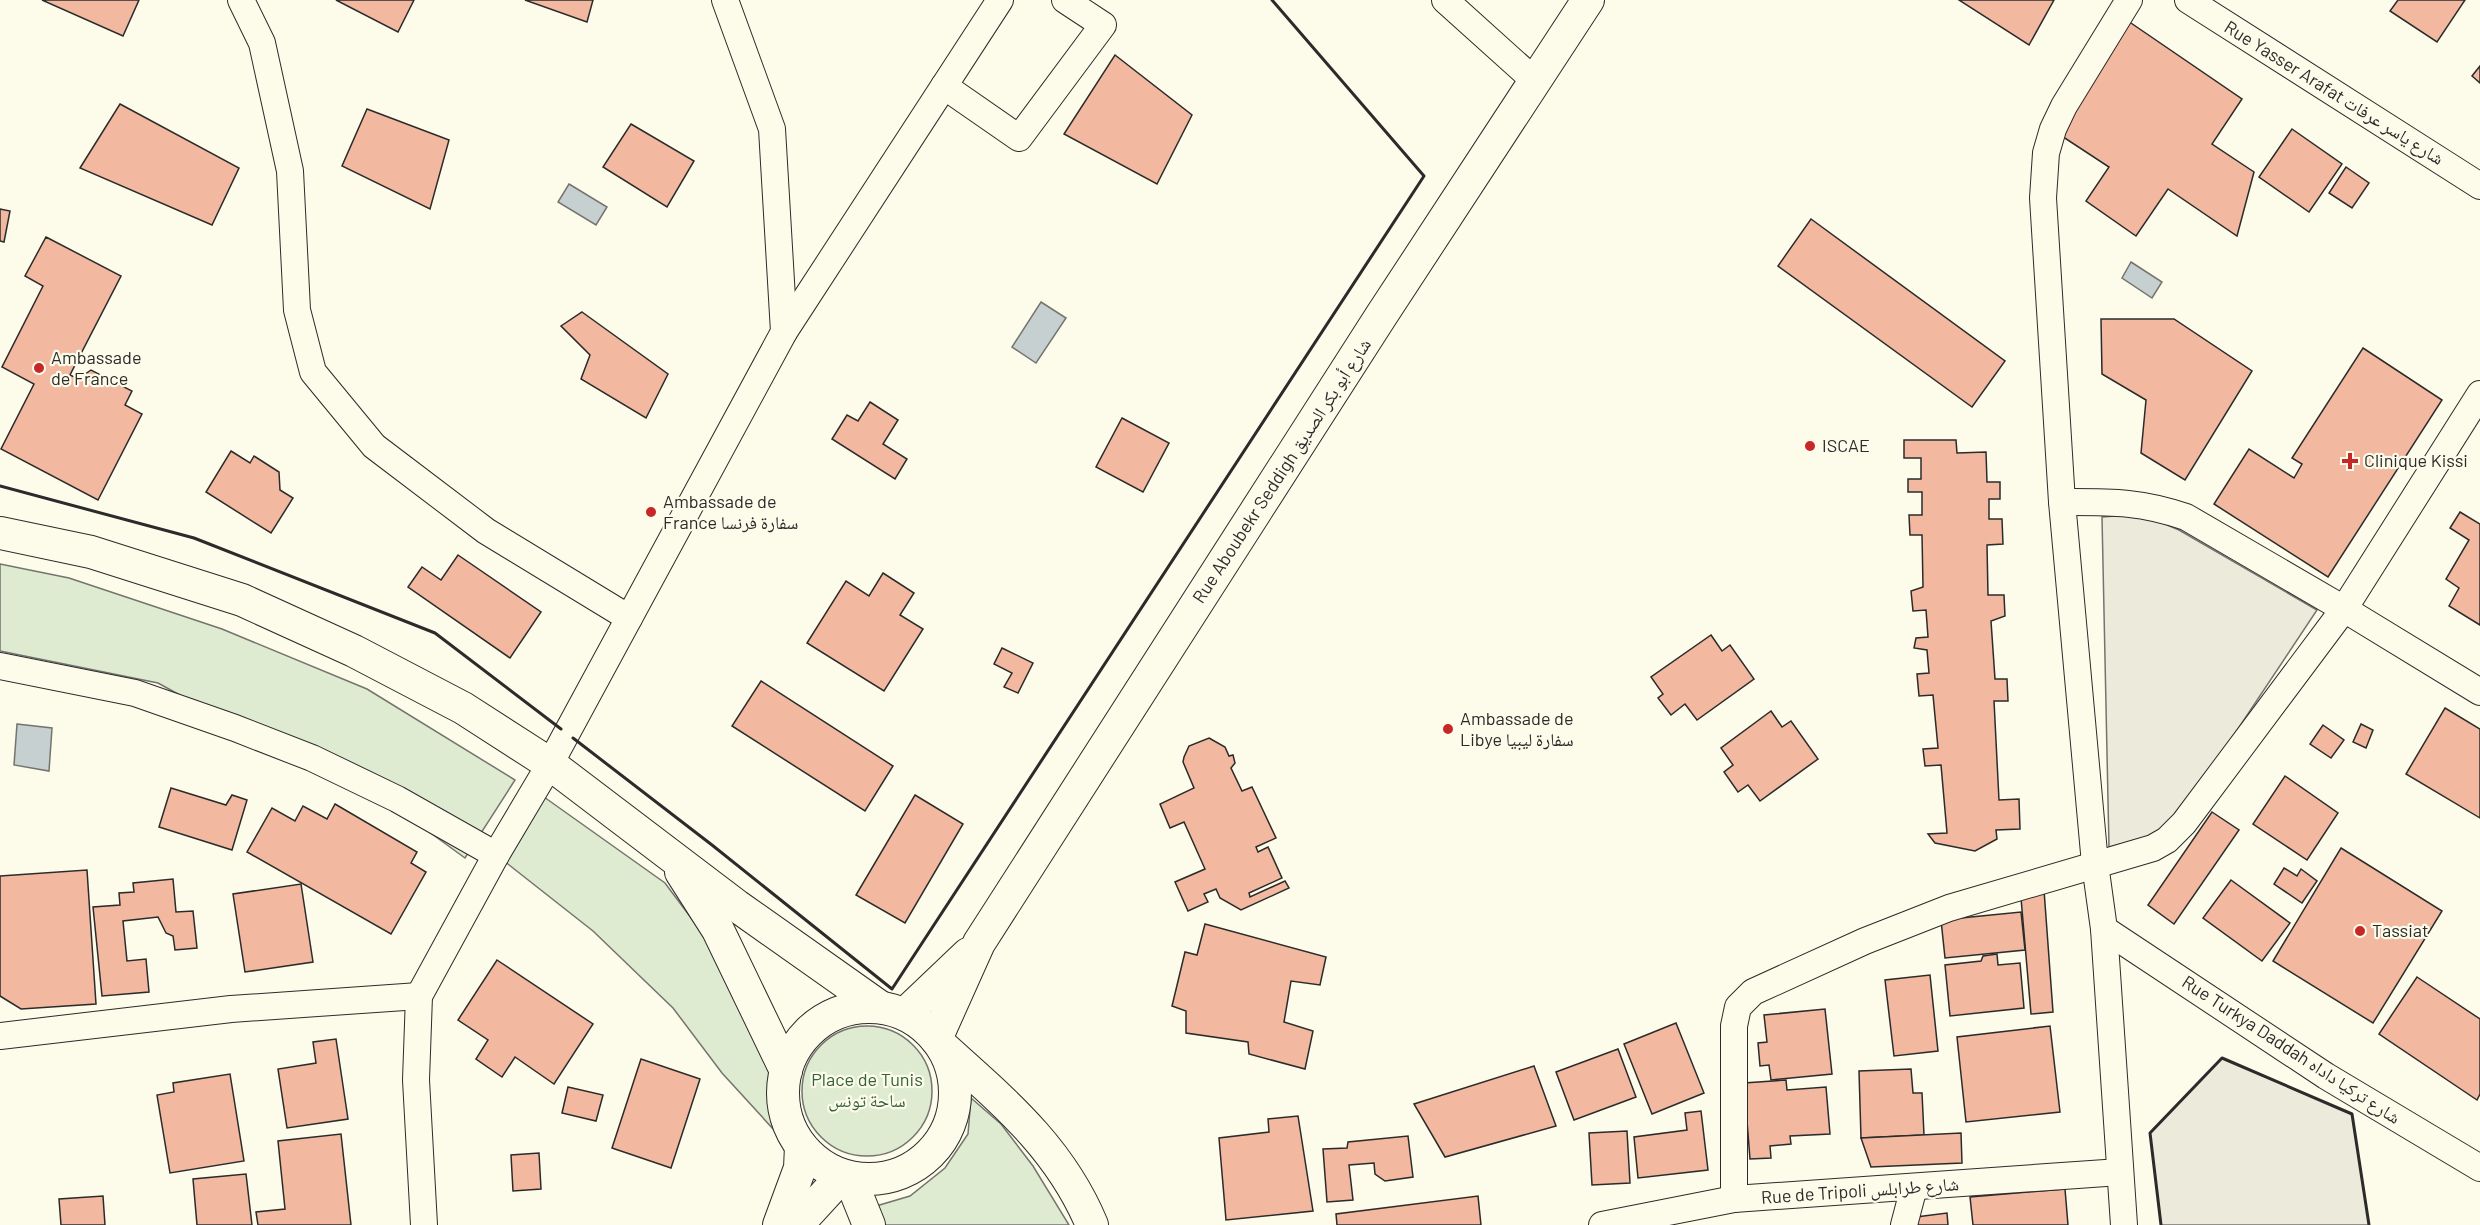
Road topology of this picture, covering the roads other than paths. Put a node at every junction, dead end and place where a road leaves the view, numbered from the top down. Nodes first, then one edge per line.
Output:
1 (241, 0) edge
2 (725, 0) edge
3 (1000, 0) edge
4 (1065, 0) edge
5 (1445, 0) edge
6 (1588, 0) edge
7 (2129, 0) edge
8 (2188, 0) edge
9 (1536, 82) junction
10 (944, 86) junction
11 (2480, 186) edge
12 (784, 332) junction
13 (2480, 394) edge
14 (2062, 502) junction
15 (0, 533) edge
16 (2344, 609) junction
17 (629, 618) junction
18 (0, 666) edge
19 (2480, 692) edge
20 (550, 764) junction
21 (496, 855) junction
22 (671, 856) junction
23 (2094, 864) junction
24 (2104, 929) junction
25 (979, 943) junction
26 (419, 996) junction
27 (892, 1011) junction
28 (0, 1036) edge
29 (939, 1042) junction
30 (786, 1071) junction
31 (801, 1146) junction
32 (2479, 1166) edge
33 (2120, 1172) junction
34 (846, 1177) junction
35 (1914, 1187) junction
36 (1734, 1199) junction
37 (424, 1225) edge
38 (779, 1225) edge
39 (797, 1225) edge
40 (869, 1225) edge
41 (1092, 1225) edge
42 (1602, 1225) edge
43 (1904, 1225) edge
44 (2124, 1225) edge

1 - 17 street
2 - 12 street
3 - 10 street
4 - 10 street
5 - 9 street
6 - 9 street, Rue Aboubekr Seddigh شارع أبو بكر الصديق
7 - 14 street
8 - 11 street, Rue Yasser Arafat شارع ياسر عرفات
9 - 25 street, Rue Aboubekr Seddigh شارع أبو بكر الصديق
10 - 12 street
12 - 17 street
13 - 16 street
14 - 16 street
14 - 23 street
15 - 20 street
16 - 19 street
16 - 23 street
17 - 20 street
18 - 21 street
20 - 21 street
20 - 22 street
21 - 26 street
22 - 27 street
22 - 30 street
23 - 24 street
23 - 36 street
24 - 32 street, Rue Turkya Daddah شارع تركيا داداه
24 - 33 street
25 - 27 street, Rue Aboubekr Seddigh شارع أبو بكر الصديق
25 - 29 street, Rue Aboubekr Seddigh شارع أبو بكر الصديق
26 - 28 street
26 - 37 street
27 - 29 street
27 - 30 street
29 - 34 street
29 - 41 street
30 - 31 street
31 - 34 street
31 - 38 street
33 - 35 street, Rue de Tripoli شارع طرابلس
33 - 44 street
34 - 39 street
34 - 40 street
35 - 36 street, Rue de Tripoli شارع طرابلس
35 - 43 street
36 - 42 street, Rue de Tripoli شارع طرابلس

